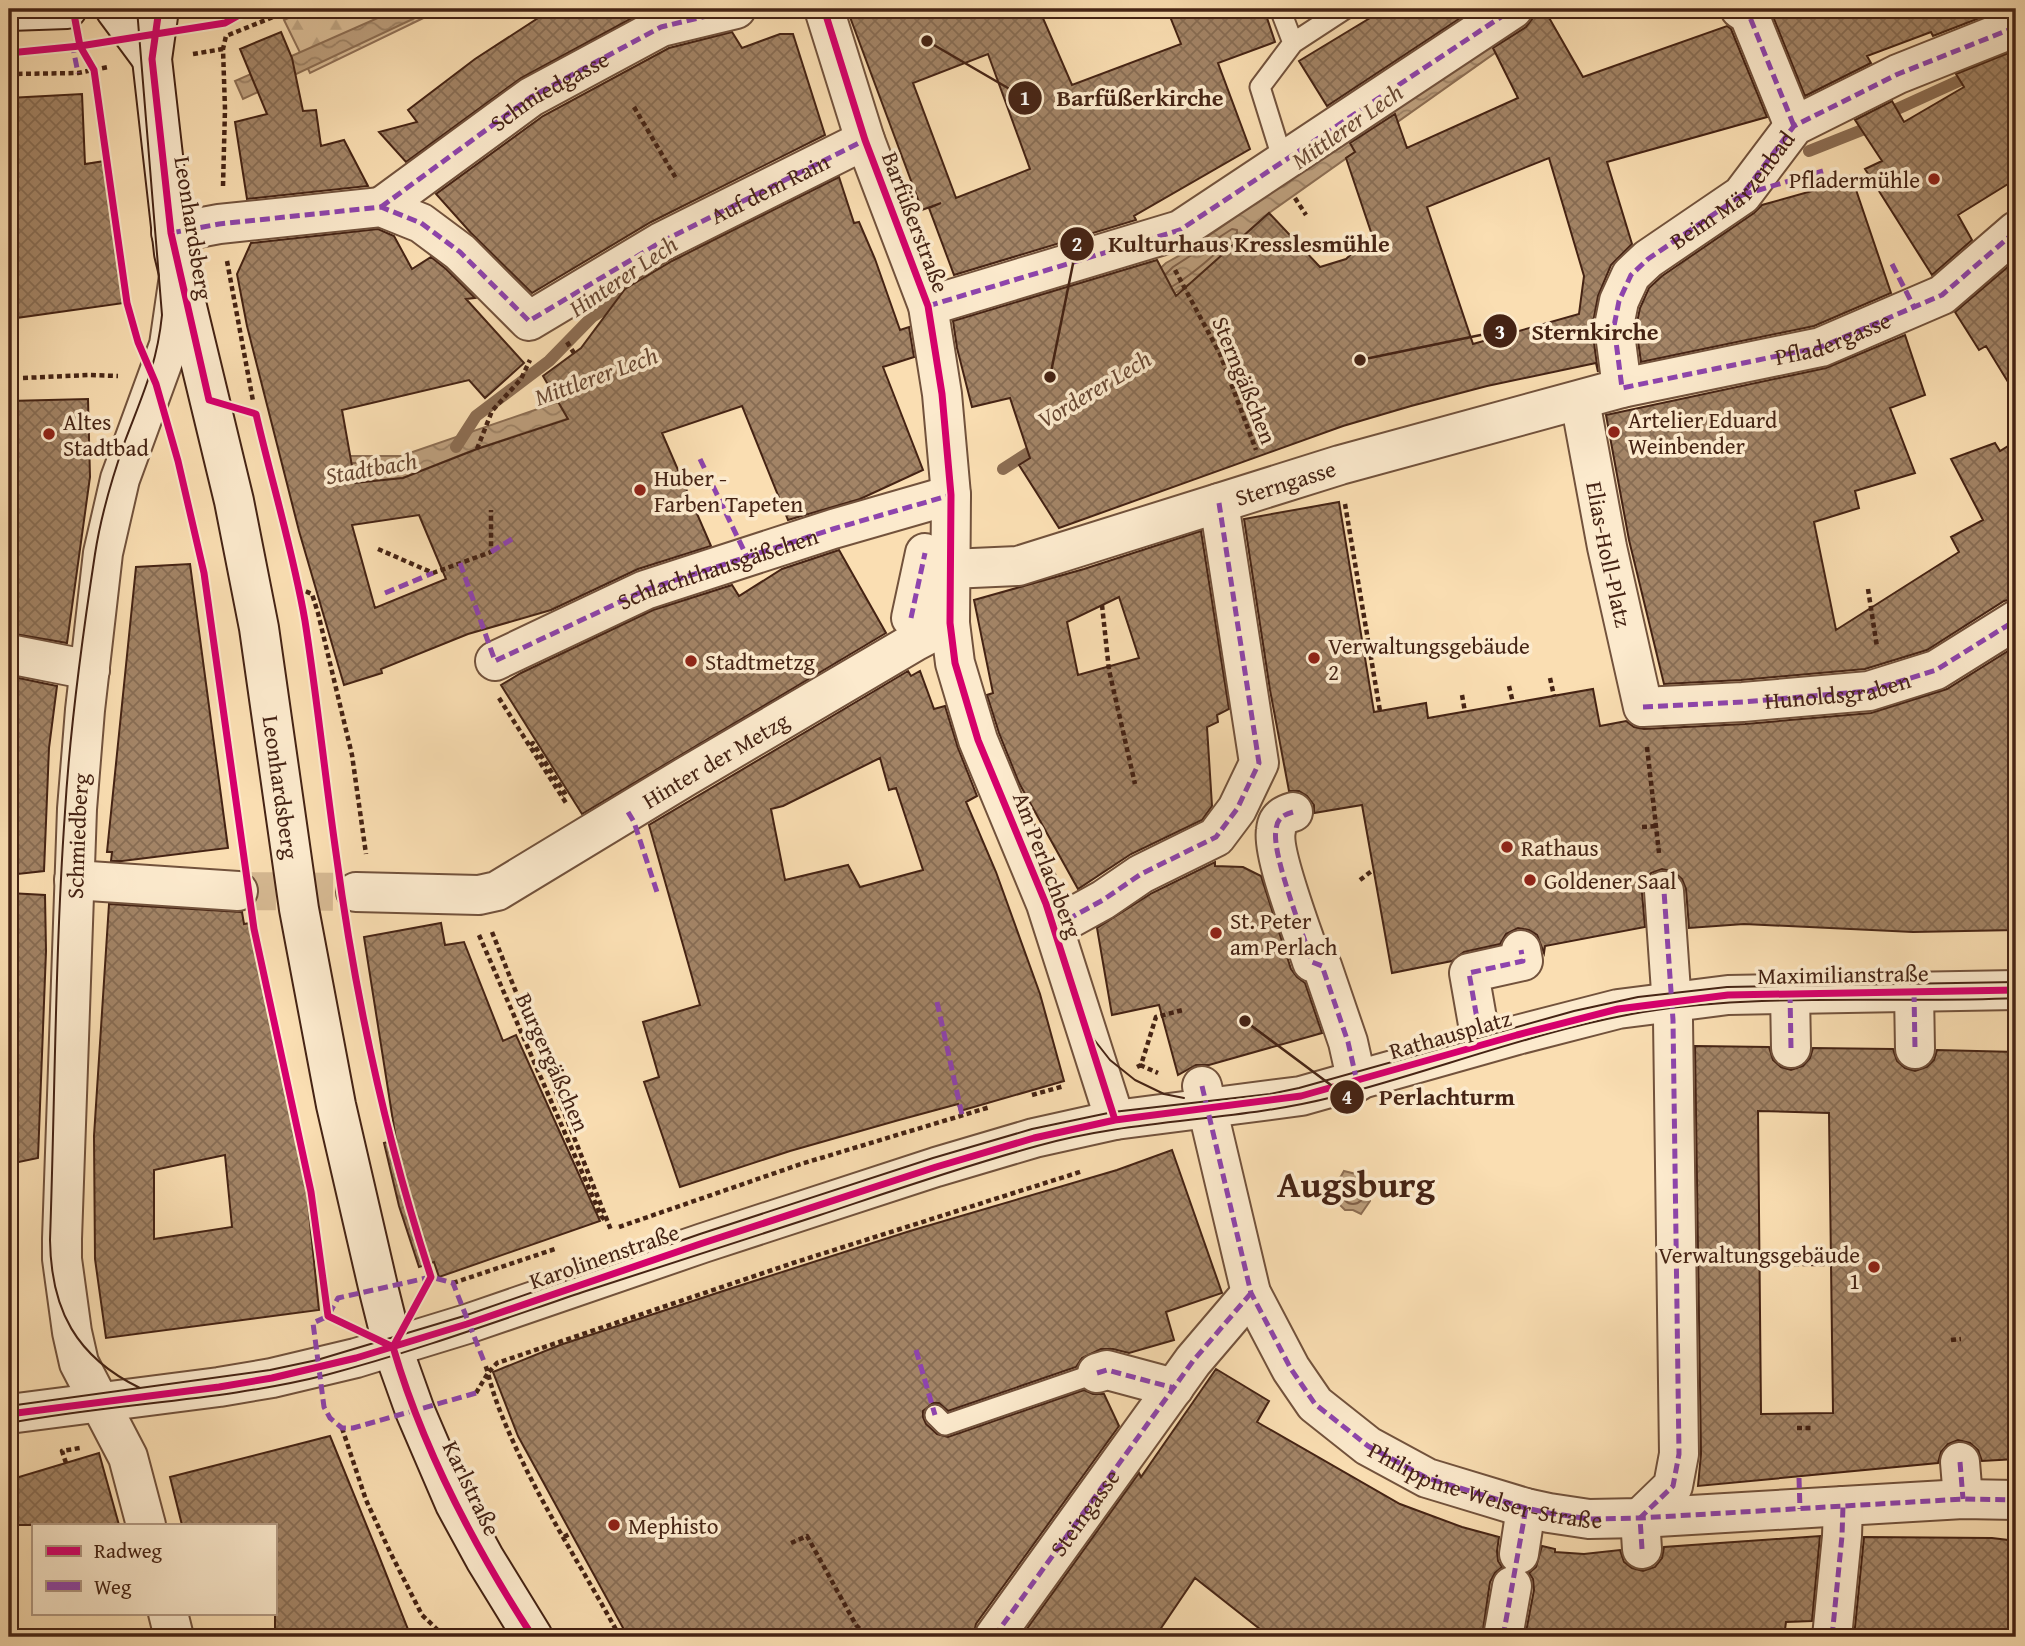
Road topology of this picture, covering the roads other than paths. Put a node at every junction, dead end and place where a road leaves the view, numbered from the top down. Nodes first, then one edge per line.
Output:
1 (67, 9) edge
2 (115, 9) edge
3 (145, 9) edge
4 (159, 9) edge
5 (736, 9) edge
6 (824, 9) edge
7 (1280, 9) edge
8 (1345, 9) edge
9 (1513, 9) edge
10 (1740, 9) edge
11 (9, 11) edge
12 (2016, 27) edge
13 (1293, 43) junction
14 (152, 59) junction
15 (1794, 126) junction
16 (865, 140) junction
17 (1288, 178) junction
18 (381, 207) junction
19 (2016, 231) edge
20 (171, 233) junction
21 (179, 276) junction
22 (928, 306) junction
23 (528, 321) joint
24 (1622, 388) junction
25 (1580, 401) junction
26 (951, 495) junction
27 (1219, 503) junction
28 (937, 561) junction
29 (911, 618) dead end
30 (2016, 620) edge
31 (950, 623) junction
32 (9, 654) edge
33 (495, 661) road end
34 (90, 670) junction
35 (1645, 725) joint
36 (1293, 812) dead end
37 (1662, 874) road end
38 (362, 878) tunnel mouth
39 (74, 880) junction
40 (238, 891) tunnel mouth
41 (1054, 927) junction
42 (1521, 950) dead end
43 (2016, 989) edge
44 (1914, 992) junction
45 (1790, 993) junction
46 (1671, 1001) junction
47 (1479, 1030) dead end
48 (1791, 1048) dead end
49 (1915, 1049) dead end
50 (1357, 1082) junction
51 (1204, 1097) junction
52 (1115, 1120) junction
53 (1251, 1293) junction
54 (393, 1347) junction
55 (1097, 1373) joint
56 (1174, 1388) junction
57 (100, 1401) junction
58 (9, 1414) edge
59 (935, 1415) dead end
60 (2016, 1500) edge
61 (1843, 1506) junction
62 (1527, 1508) junction
63 (145, 1524) edge
64 (1641, 1533) junction
65 (168, 1614) edge
66 (174, 1637) edge
67 (533, 1637) edge
68 (994, 1637) edge
69 (1503, 1637) edge
70 (1832, 1637) edge

1 - 11 street
2 - 14 street
3 - 14 lane
4 - 14 street, Leonhardsberg
5 - 18 street, Schmiedgasse
6 - 16 street, Barfüßerstraße
7 - 13 lane
8 - 13 lane
9 - 17 street
10 - 15 street
12 - 15 street, Beim Märzenbad
13 - 17 lane
14 - 20 street, Leonhardsberg
15 - 24 street, Beim Märzenbad
16 - 22 street, Barfüßerstraße
16 - 23 street, Auf dem Rain
17 - 22 street
18 - 20 street, Schmiedgasse
18 - 23 street, Schmiedgasse
19 - 24 street, Pfladergasse
20 - 21 street, Leonhardsberg
21 - 34 street, Schmiedberg
21 - 54 street, Leonhardsberg
22 - 26 street, Barfüßerstraße
24 - 25 street, Sterngasse
25 - 27 street, Sterngasse
25 - 35 street, Elias-Holl-Platz
26 - 28 street, Barfüßerstraße
26 - 33 street, Schlachthausgäßchen
27 - 28 street, Sterngasse
27 - 41 street
28 - 29 street
28 - 31 street, Am Perlachberg
30 - 35 street, Hunoldsgraben
31 - 38 street, Hinter der Metzg
31 - 41 street, Am Perlachberg
32 - 34 street
34 - 39 street, Schmiedberg
36 - 50 street
37 - 46 street
39 - 40 street
39 - 57 street, Schmiedberg
41 - 52 street, Am Perlachberg
42 - 47 street, Rathausplatz
43 - 44 street, Maximilianstraße
44 - 45 street, Maximilianstraße
44 - 49 street
45 - 46 street, Maximilianstraße
45 - 48 street
46 - 50 street, Rathausplatz
46 - 64 street
50 - 51 street, Rathausplatz
51 - 52 street, Rathausplatz
51 - 53 street
52 - 54 street, Karolinenstraße
53 - 56 street, Steingasse
53 - 62 street, Philippine-Welser-Straße
54 - 57 street, Karolinenstraße
54 - 67 street, Karlstraße
55 - 56 street
55 - 59 lane
56 - 68 street, Steingasse
57 - 58 street, Karolinenstraße
57 - 63 street, Schmiedberg
60 - 61 street, Philippine-Welser-Straße
61 - 64 street, Philippine-Welser-Straße
61 - 70 street
62 - 64 street, Philippine-Welser-Straße
62 - 69 street
65 - 66 street

